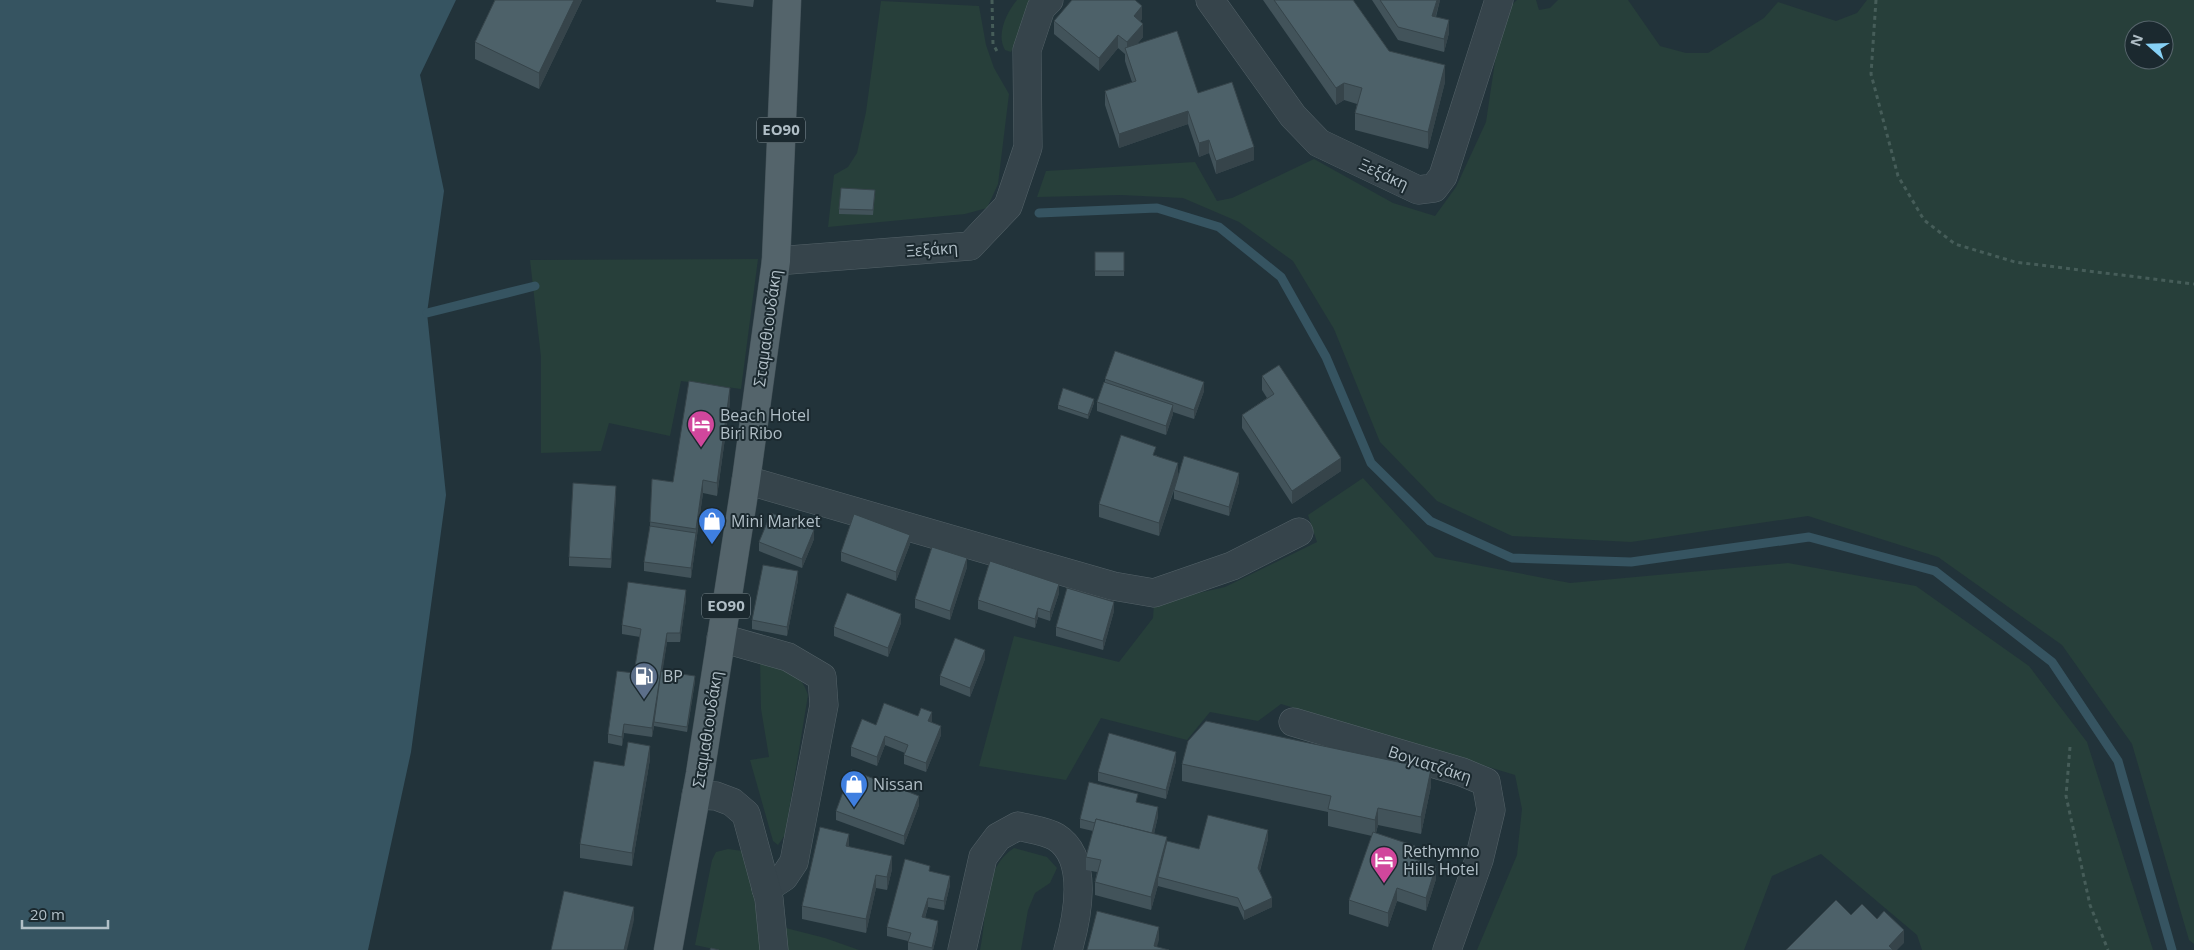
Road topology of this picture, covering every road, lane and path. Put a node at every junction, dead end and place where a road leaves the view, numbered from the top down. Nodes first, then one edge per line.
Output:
1 (787, 0) edge
2 (1049, 0) edge
3 (1210, 0) edge
4 (1499, 0) edge
5 (1876, 0) edge
6 (776, 261) junction
7 (2194, 284) edge
8 (746, 480) junction
9 (1299, 532) dead end
10 (721, 638) junction
11 (1293, 722) dead end
12 (2070, 747) dead end
13 (696, 795) junction
14 (766, 888) junction
15 (668, 950) edge
16 (774, 950) edge
17 (962, 950) edge
18 (1068, 950) edge
19 (1447, 950) edge
20 (2108, 950) edge

1 - 6 main road, Σταμαθιουδάκη / ΕΟ90
2 - 6 street, Ξεξάκη
3 - 4 street, Ξεξάκη
5 - 7 path
6 - 8 main road, Σταμαθιουδάκη / ΕΟ90
8 - 9 street
8 - 10 main road, Σταμαθιουδάκη / ΕΟ90
10 - 13 main road, Σταμαθιουδάκη / ΕΟ90
10 - 14 street
11 - 19 street, Βογιατζάκη
12 - 20 path
13 - 14 street
13 - 15 main road, Σταμαθιουδάκη / ΕΟ90
14 - 16 street
17 - 18 street

